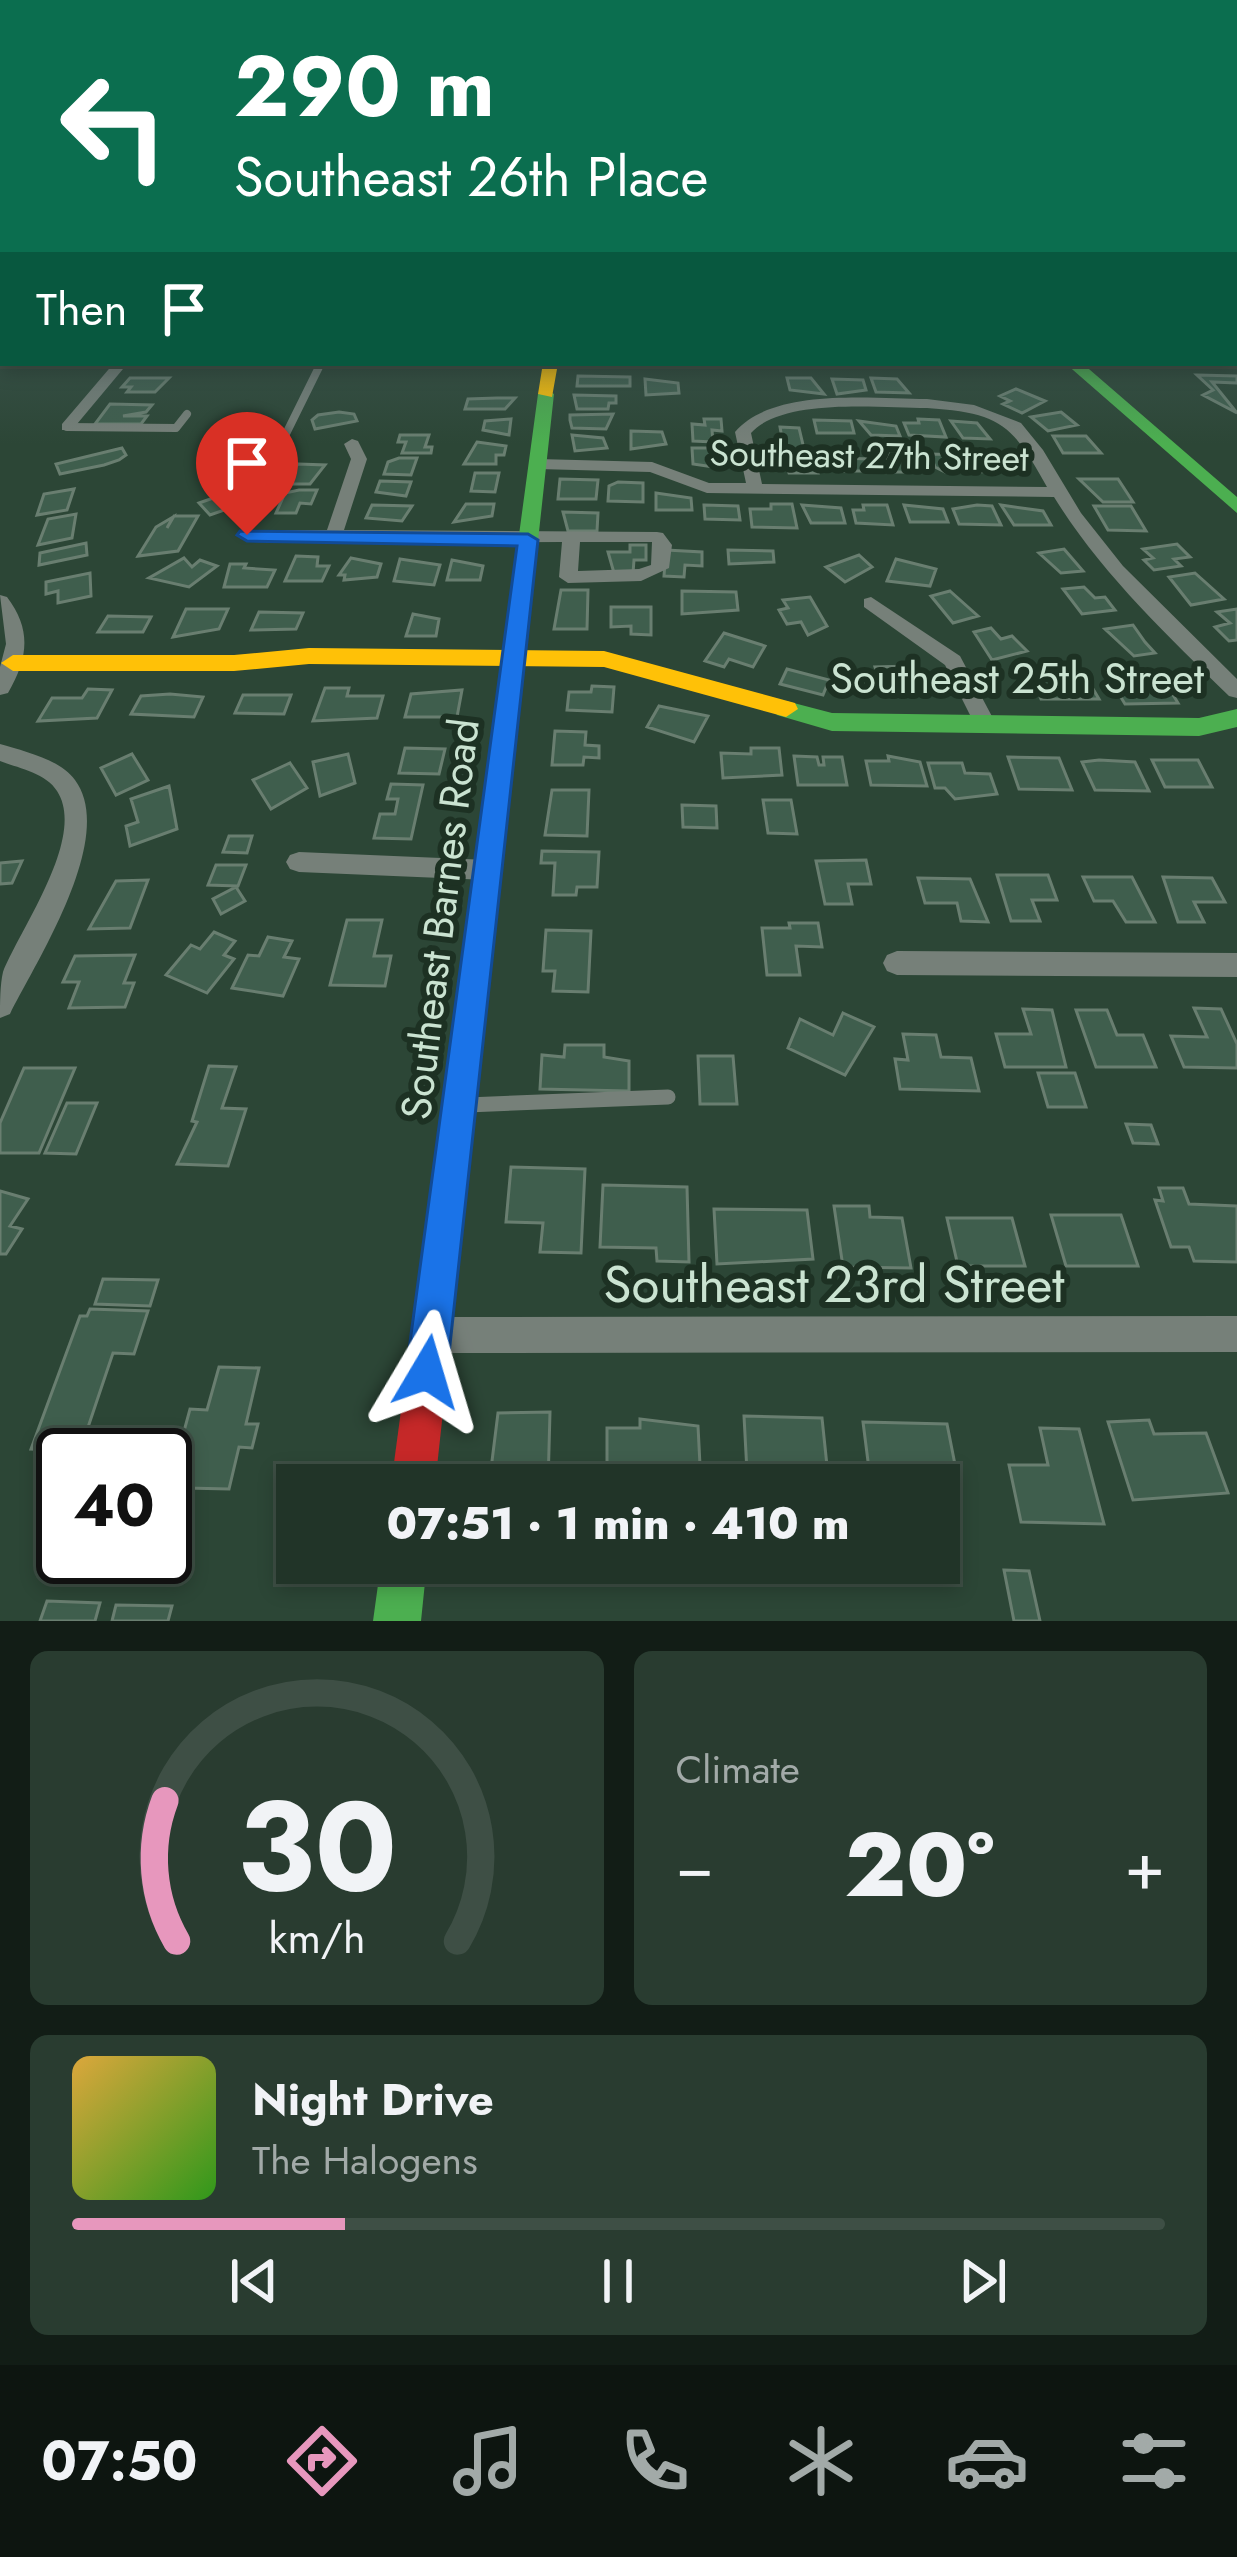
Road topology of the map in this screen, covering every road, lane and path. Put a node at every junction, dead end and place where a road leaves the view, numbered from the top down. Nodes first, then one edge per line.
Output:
1 (119, 366) edge
2 (320, 366) edge
3 (550, 366) edge
4 (1076, 366) edge
5 (1088, 366) edge
6 (1109, 366) edge
7 (187, 414) dead end
8 (67, 427) joint
9 (1189, 440) junction
10 (352, 444) dead end
11 (265, 461) dead end
12 (538, 464) junction
13 (1237, 482) edge
14 (755, 489) junction
15 (1058, 492) junction
16 (1237, 507) edge
17 (247, 535) dead end
18 (333, 538) junction
19 (571, 539) junction
20 (528, 540) junction
21 (524, 577) junction
22 (568, 577) junction
23 (0, 601) edge
24 (871, 603) dead end
25 (514, 658) junction
26 (6, 675) edge
27 (1237, 691) edge
28 (1237, 718) edge
29 (986, 724) junction
30 (0, 752) edge
31 (299, 862) dead end
32 (488, 869) junction
33 (897, 963) dead end
34 (1237, 965) edge
35 (0, 1004) edge
36 (668, 1096) dead end
37 (460, 1105) junction
38 (1237, 1334) edge
39 (431, 1335) junction
40 (416, 1464) edge
41 (401, 1584) edge
42 (397, 1621) edge

1 - 8 street
2 - 11 lane
3 - 12 main road, Southeast Barnes Road
4 - 16 main road
5 - 9 main road
6 - 9 main road
7 - 8 lane
9 - 13 main road
10 - 18 street
12 - 14 street, Southeast 27th Street
12 - 20 main road, Southeast Barnes Road
14 - 15 street, Southeast 27th Street
14 - 15 street
15 - 27 street
17 - 18 street
18 - 20 street
19 - 20 street
19 - 22 street
19 - 22 street
20 - 21 main road, Southeast Barnes Road
21 - 22 street
21 - 25 main road, Southeast Barnes Road
23 - 26 street
24 - 29 street
25 - 26 main road, Southeast 25th Street
25 - 29 main road, Southeast 25th Street
25 - 32 main road, Southeast Barnes Road
28 - 29 main road, Southeast 25th Street
30 - 35 street
31 - 32 street
32 - 37 main road, Southeast Barnes Road
33 - 34 street
36 - 37 lane
37 - 39 main road, Southeast Barnes Road
38 - 39 street, Southeast 23rd Street
39 - 40 main road, Southeast Barnes Road
41 - 42 main road

